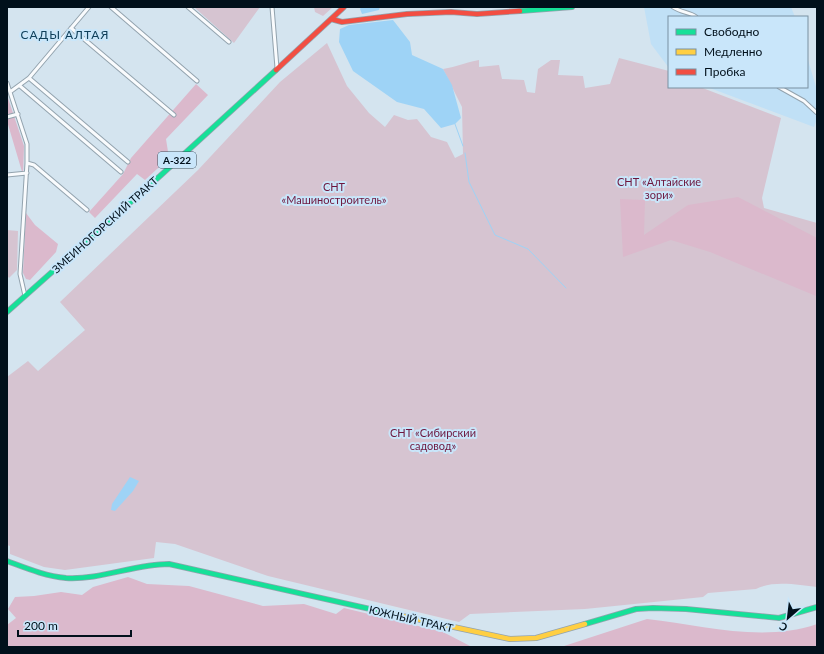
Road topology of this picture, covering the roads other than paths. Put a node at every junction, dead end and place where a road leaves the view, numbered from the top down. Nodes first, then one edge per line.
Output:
1 (89, 7) edge
2 (111, 7) edge
3 (188, 7) edge
4 (272, 7) edge
5 (344, 7) edge
6 (572, 7) edge
7 (673, 7) edge
8 (695, 16) edge
9 (331, 19) junction
10 (71, 28) junction
11 (229, 42) dead end
12 (278, 68) junction
13 (29, 78) junction
14 (197, 81) dead end
15 (7, 84) edge
16 (20, 86) junction
17 (781, 88) edge
18 (10, 92) junction
19 (817, 113) edge
20 (18, 114) junction
21 (174, 115) dead end
22 (7, 117) edge
23 (128, 162) dead end
24 (27, 163) junction
25 (122, 172) dead end
26 (27, 173) junction
27 (7, 175) edge
28 (86, 210) dead end
29 (25, 296) junction
30 (7, 312) edge
31 (7, 561) edge
32 (817, 607) edge

1 - 10 street
2 - 14 street
3 - 11 street
4 - 12 street
5 - 9 main road, ЗМЕИНОГОРСКИЙ ТРАКТ / А-322
6 - 9 main road
7 - 8 street
9 - 12 main road, ЗМЕИНОГОРСКИЙ ТРАКТ / А-322
10 - 13 street
10 - 21 street
12 - 29 main road, ЗМЕИНОГОРСКИЙ ТРАКТ / А-322
13 - 16 street
13 - 23 street
15 - 18 street
16 - 18 street
16 - 25 street
17 - 19 street
18 - 20 street
20 - 22 street
20 - 24 street
24 - 26 street
24 - 28 street
26 - 27 street
26 - 29 street
29 - 30 main road, ЗМЕИНОГОРСКИЙ ТРАКТ / А-322
31 - 32 main road, ЮЖНЫЙ ТРАКТ

